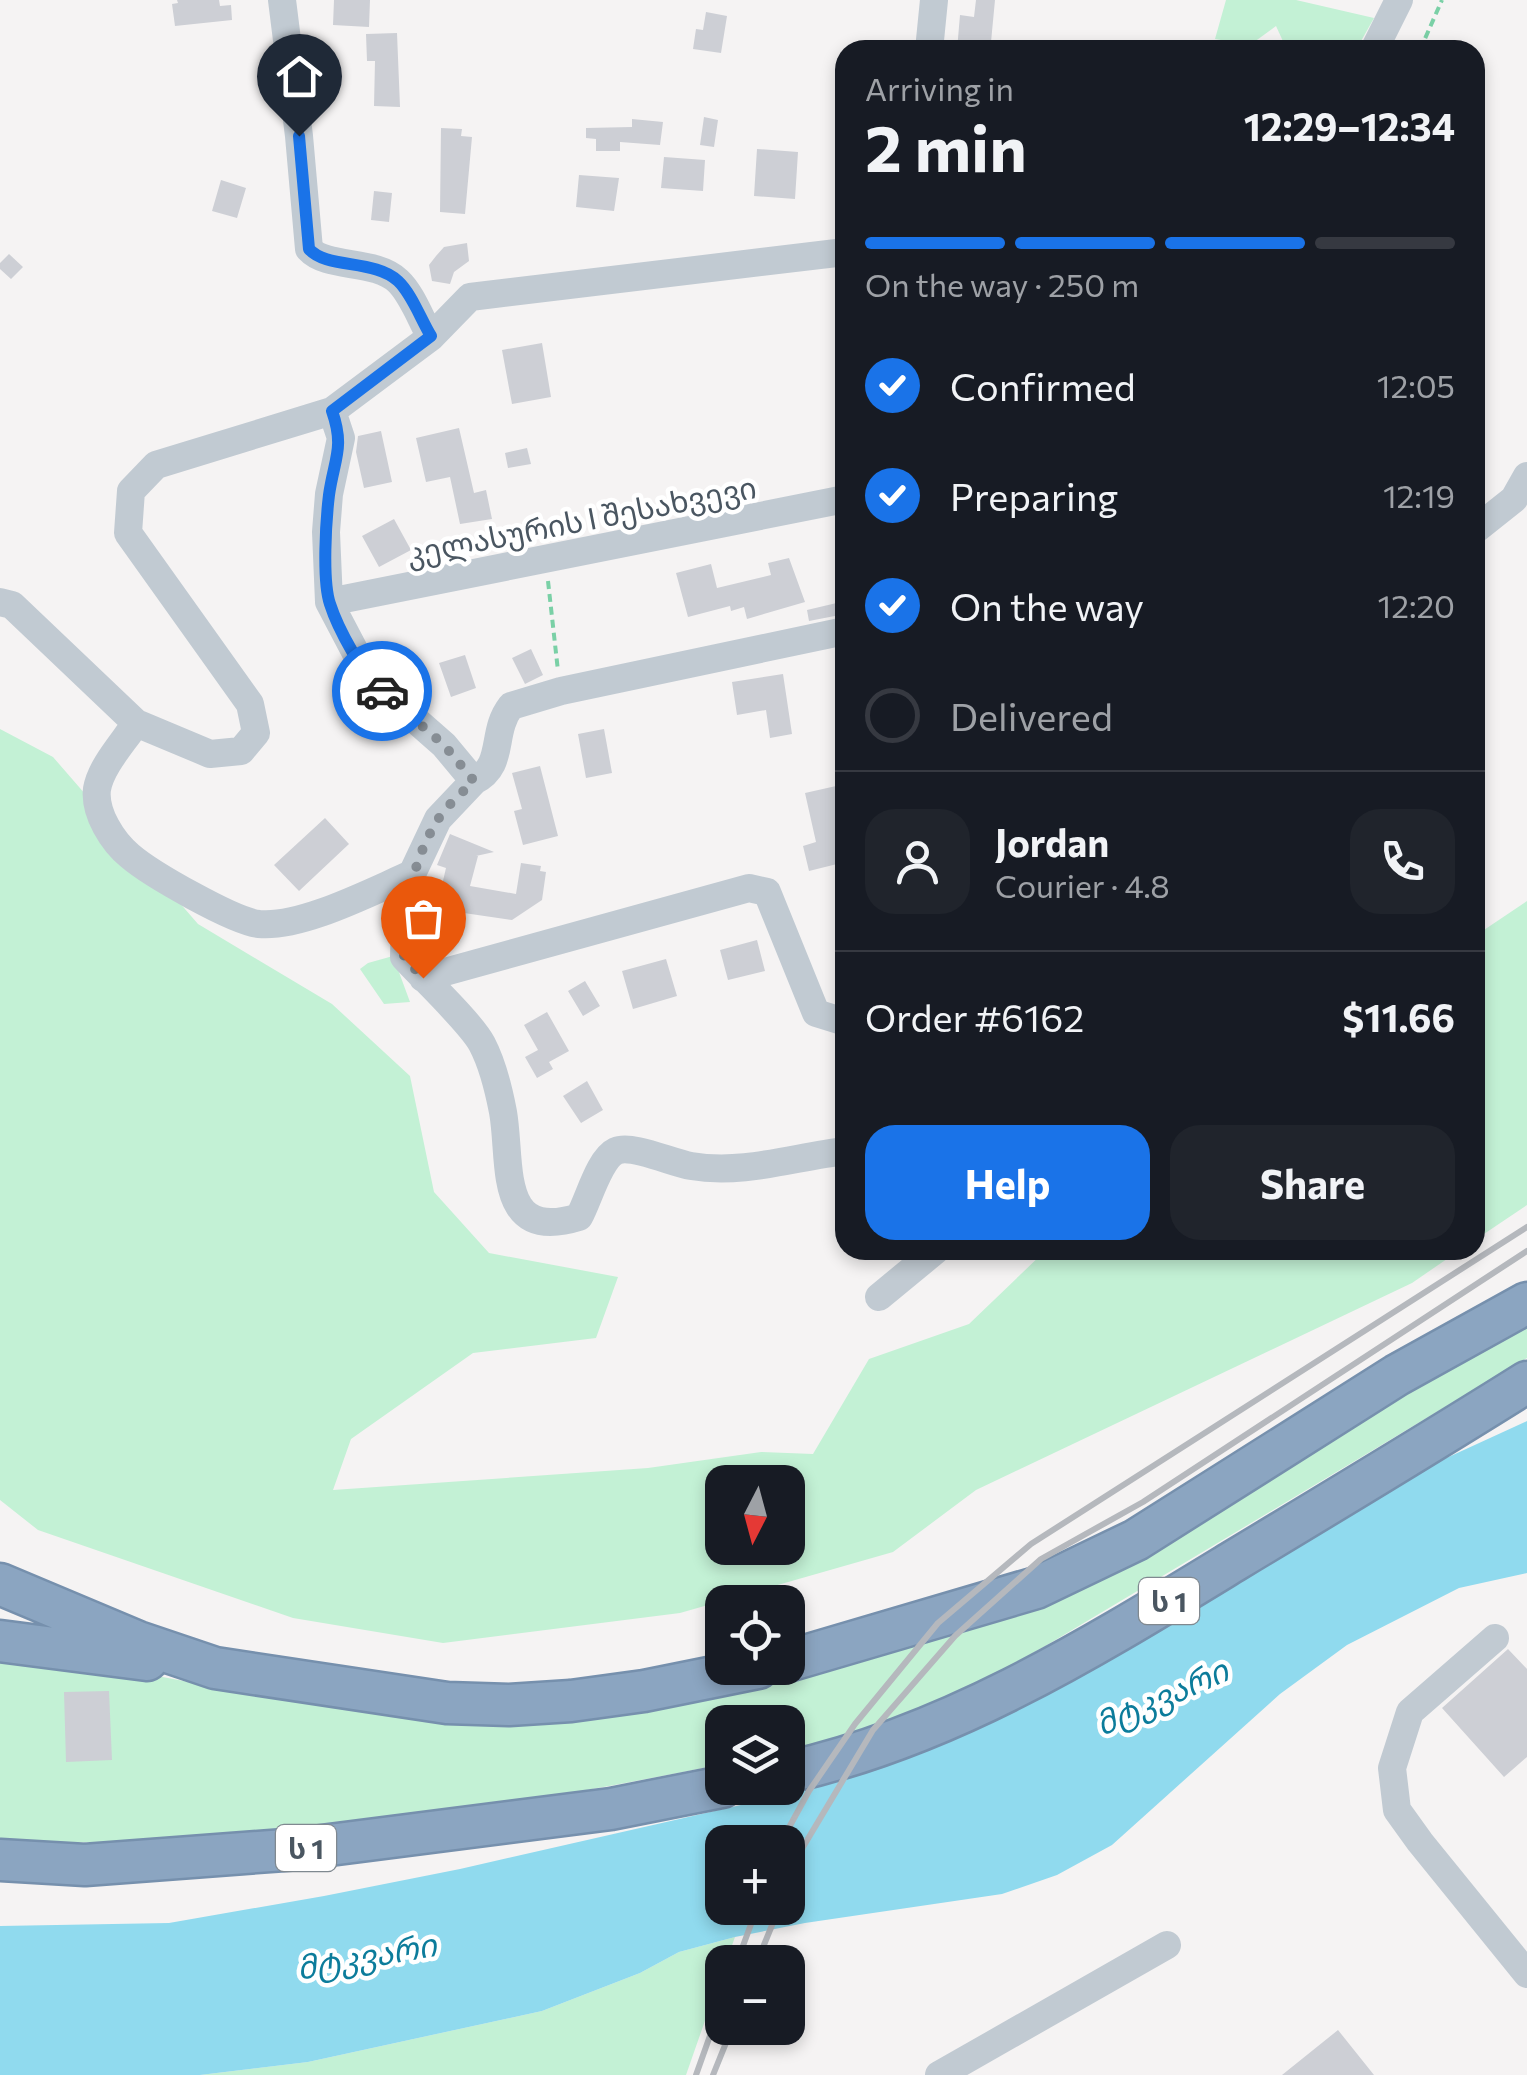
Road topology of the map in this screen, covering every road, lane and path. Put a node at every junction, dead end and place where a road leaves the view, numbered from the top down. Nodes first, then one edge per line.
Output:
1 (282, 0) edge
2 (934, 0) edge
3 (1399, 0) edge
4 (1442, 0) edge
5 (930, 40) edge
6 (1379, 40) edge
7 (1424, 40) edge
8 (835, 253) edge
9 (431, 336) junction
10 (332, 411) junction
11 (1527, 476) edge
12 (835, 501) edge
13 (1485, 522) edge
14 (545, 559) junction
15 (0, 602) edge
16 (329, 602) junction
17 (835, 633) edge
18 (561, 691) junction
19 (136, 723) junction
20 (474, 781) junction
21 (412, 874) junction
22 (423, 978) junction
23 (835, 1019) edge
24 (835, 1152) edge
25 (924, 1260) edge
26 (879, 1298) dead end
27 (1527, 1303) edge
28 (1527, 1382) edge
29 (0, 1584) edge
30 (1495, 1638) dead end
31 (0, 1641) edge
32 (805, 1656) edge
33 (215, 1668) junction
34 (705, 1679) edge
35 (805, 1767) edge
36 (705, 1790) edge
37 (0, 1860) edge
38 (1167, 1944) dead end
39 (1527, 1974) edge
40 (938, 2075) edge

1 - 9 street
2 - 5 street
3 - 6 street
4 - 7 path
8 - 9 street
9 - 10 street
10 - 16 street
10 - 19 street
11 - 13 street
12 - 14 street, კელასურის I შესახვევი
14 - 16 street, კელასურის I შესახვევი
14 - 18 path
15 - 19 street
16 - 20 street
17 - 18 street
18 - 20 street
19 - 21 street
20 - 21 street
21 - 22 street
22 - 23 street
22 - 24 street
25 - 26 street
27 - 32 highway, ს 1
28 - 35 highway, ს 1
29 - 33 highway
30 - 39 street
31 - 33 highway
33 - 34 highway
36 - 37 highway, ს 1
38 - 40 street

